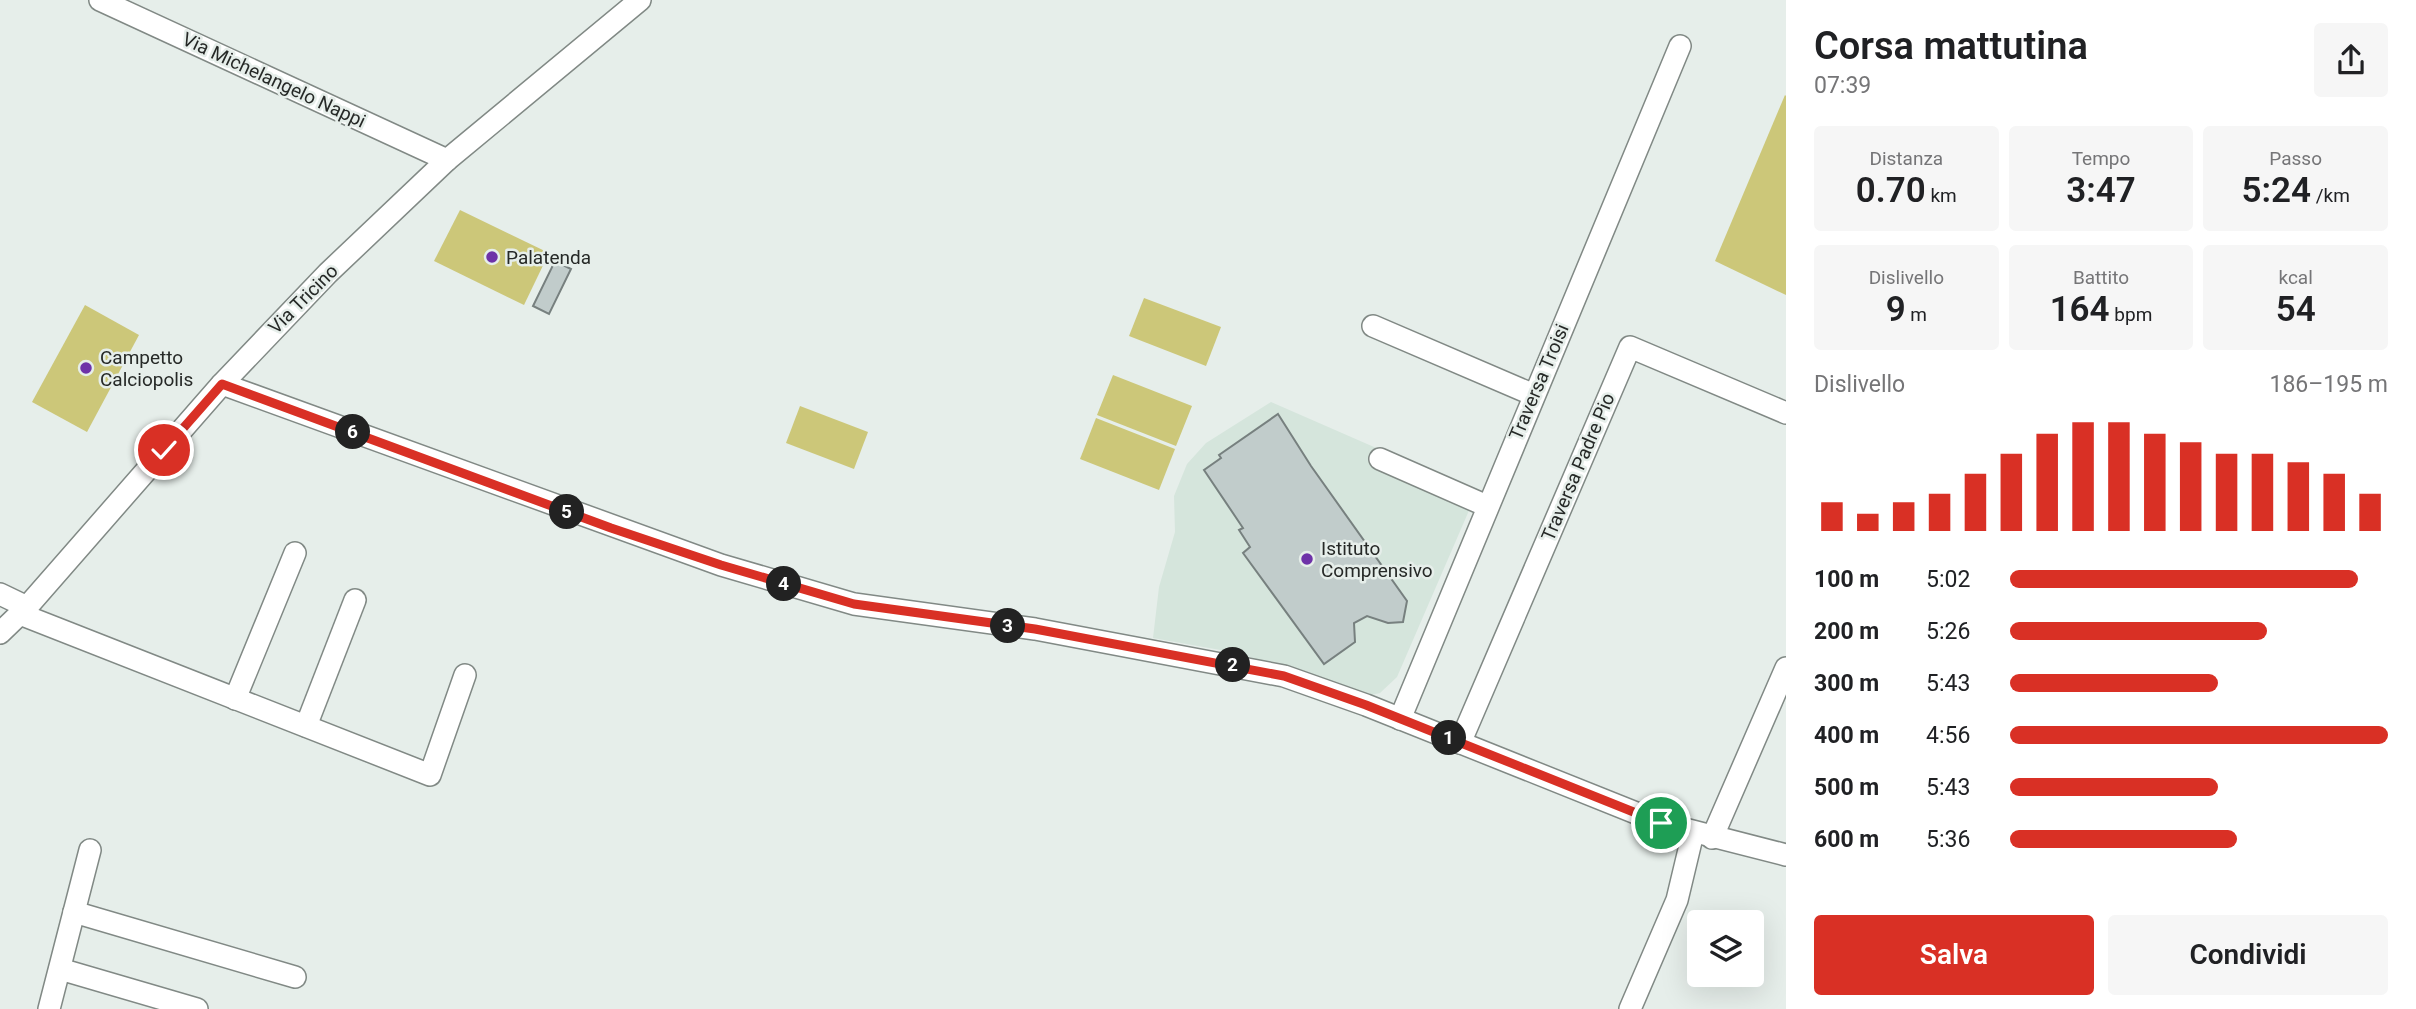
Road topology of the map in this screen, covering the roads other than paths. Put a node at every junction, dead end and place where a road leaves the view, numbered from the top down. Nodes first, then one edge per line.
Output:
1 (100, 0) edge
2 (640, 0) edge
3 (1680, 46) dead end
4 (447, 160) junction
5 (1373, 327) dead end
6 (222, 384) junction
7 (1534, 395) junction
8 (1786, 413) edge
9 (1380, 459) dead end
10 (1487, 506) junction
11 (295, 553) dead end
12 (0, 594) edge
13 (355, 600) dead end
14 (23, 611) junction
15 (0, 632) edge
16 (1786, 668) edge
17 (465, 675) dead end
18 (235, 699) junction
19 (1400, 719) junction
20 (306, 726) junction
21 (1460, 743) junction
22 (1703, 836) junction
23 (90, 850) dead end
24 (1786, 855) edge
25 (74, 912) junction
26 (60, 970) junction
27 (295, 977) dead end
28 (50, 1009) edge
29 (197, 1009) edge
30 (1630, 1009) edge

1 - 4 street, Via Michelangelo Nappi
2 - 4 street, Via Tricino
3 - 7 street, Traversa Troisi
4 - 6 street, Via Tricino
5 - 7 street
6 - 14 street, Via Tricino
6 - 19 street
7 - 10 street, Traversa Troisi
8 - 21 street, Traversa Padre Pio
9 - 10 street
10 - 19 street, Traversa Troisi
11 - 18 street
12 - 14 street
13 - 20 street
14 - 15 street, Via Tricino
14 - 18 street
16 - 22 street
17 - 20 street
18 - 20 street
19 - 21 street
21 - 22 street
22 - 24 street
22 - 30 street
23 - 25 street
25 - 26 street
25 - 27 street
26 - 28 street
26 - 29 street

